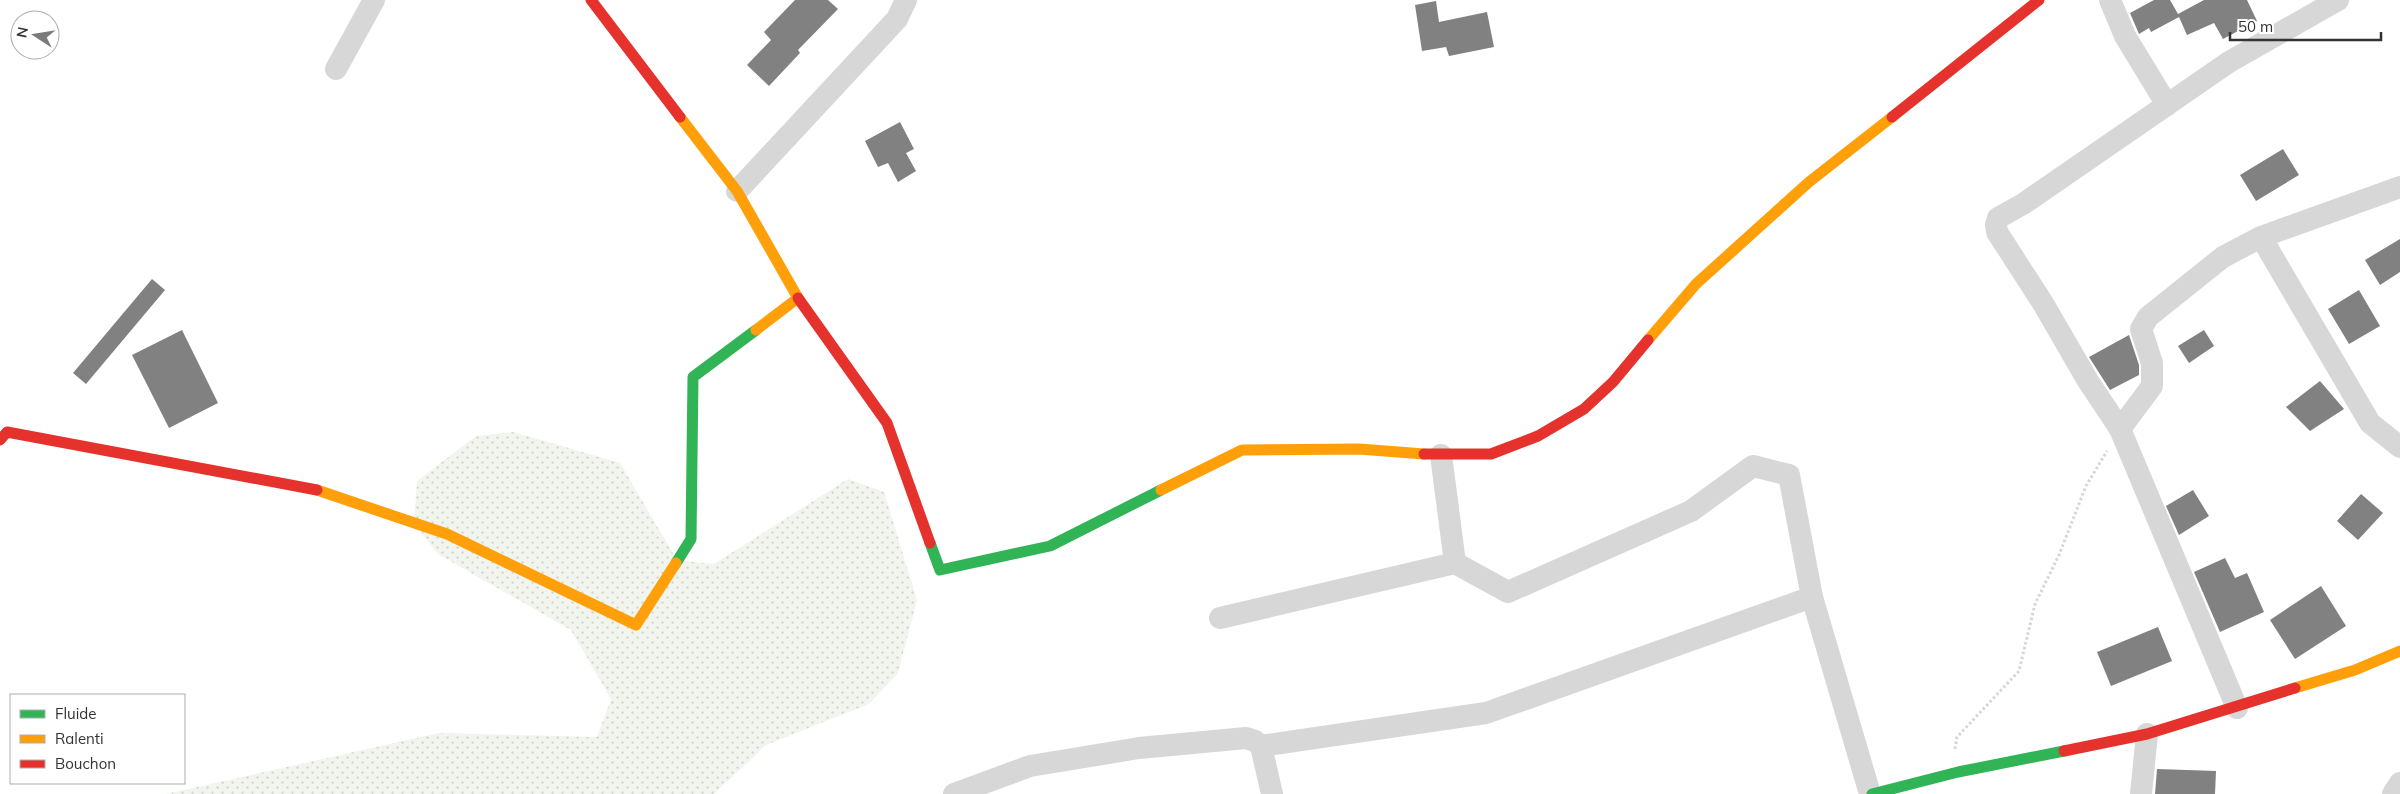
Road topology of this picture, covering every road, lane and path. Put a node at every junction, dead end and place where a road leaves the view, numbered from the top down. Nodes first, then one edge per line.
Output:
1 (374, 0) edge
2 (591, 0) edge
3 (906, 0) edge
4 (2039, 0) edge
5 (2110, 0) edge
6 (2338, 0) edge
7 (336, 69) dead end
8 (2167, 105) junction
9 (2400, 187) edge
10 (737, 191) junction
11 (2261, 237) junction
12 (798, 298) junction
13 (2120, 429) junction
14 (0, 440) edge
15 (2400, 447) edge
16 (1441, 455) junction
17 (1455, 563) junction
18 (1812, 597) junction
19 (1220, 618) dead end
20 (2400, 654) edge
21 (2237, 708) junction
22 (2147, 734) junction
23 (1261, 746) junction
24 (1958, 772) junction
25 (2400, 783) edge
26 (954, 794) edge
27 (1272, 794) edge
28 (1871, 794) edge
29 (2141, 794) edge
30 (2393, 794) edge

1 - 7 street
2 - 10 street
3 - 10 street
4 - 16 street
5 - 8 street
6 - 8 street
8 - 13 street
9 - 11 street
10 - 12 street
11 - 13 street
11 - 15 street
12 - 14 street
12 - 16 street
13 - 21 street
13 - 24 path
16 - 17 street
17 - 18 street
17 - 19 street
18 - 23 street
18 - 28 street
20 - 21 street
21 - 22 street
22 - 24 street
22 - 29 street
23 - 26 street
23 - 27 street
24 - 28 street
25 - 30 street

